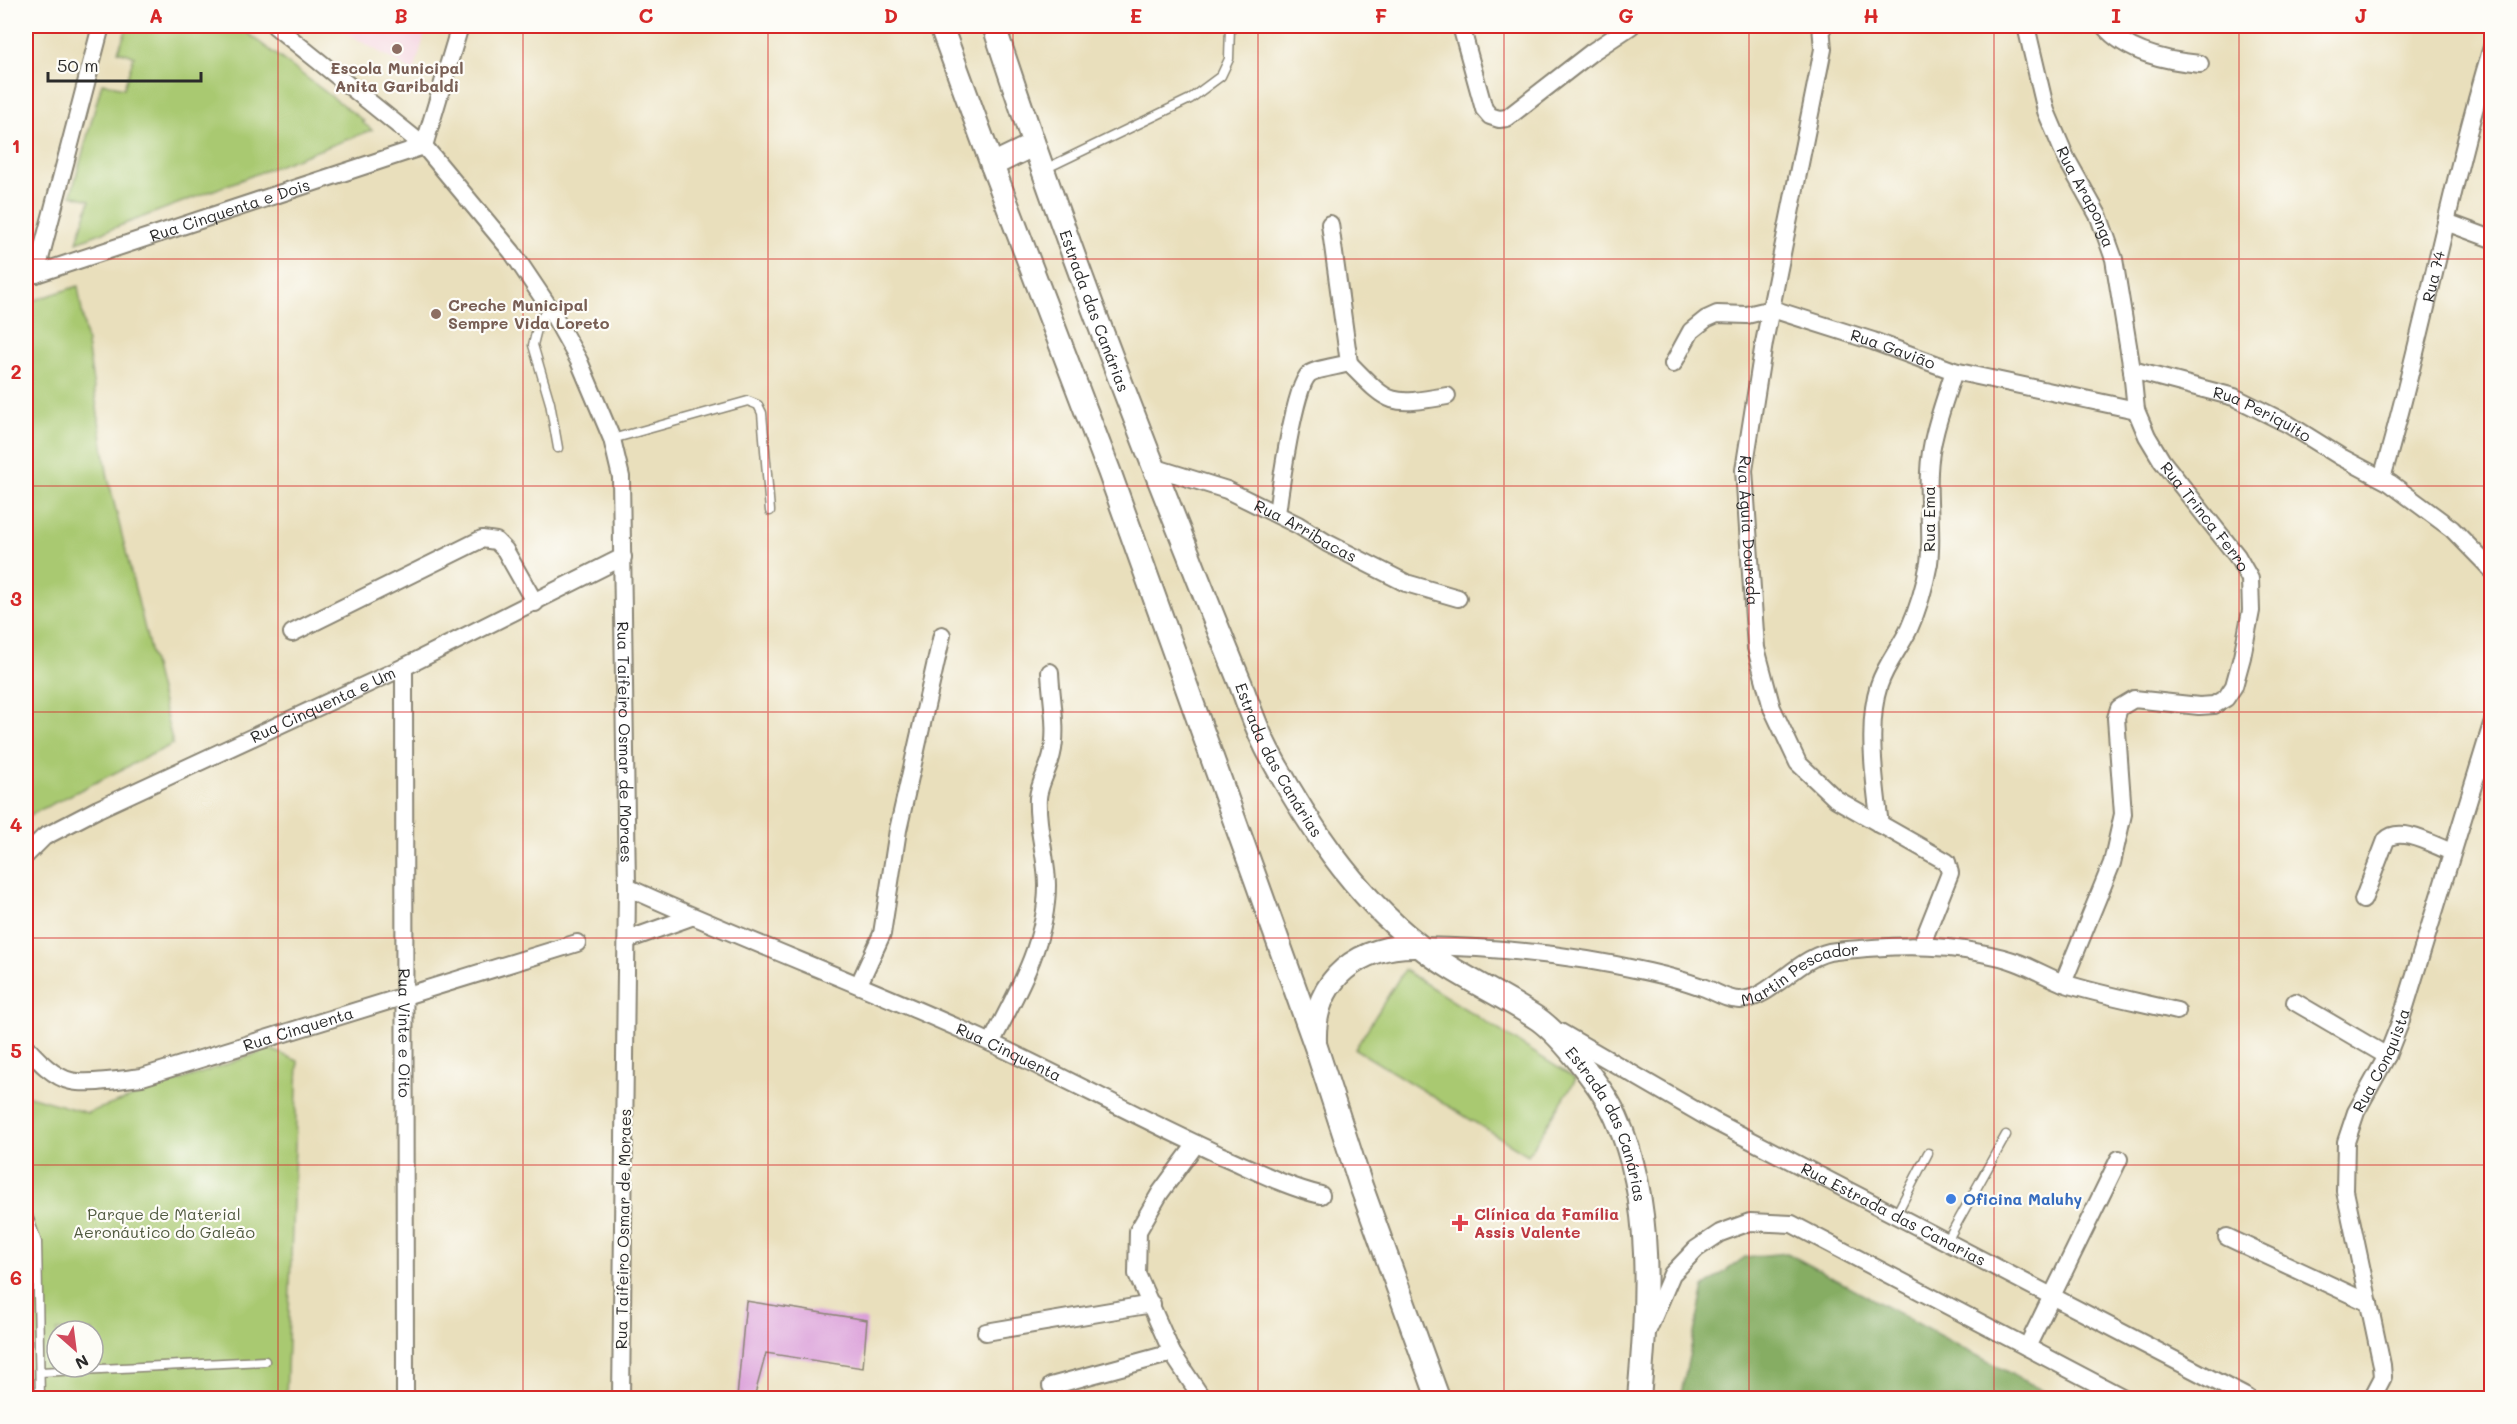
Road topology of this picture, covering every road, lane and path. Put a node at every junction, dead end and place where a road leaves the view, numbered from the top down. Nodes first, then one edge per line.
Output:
1 (101, 26) edge
2 (274, 26) edge
3 (460, 26) edge
4 (941, 26) edge
5 (993, 26) edge
6 (1230, 26) edge
7 (1461, 26) edge
8 (1631, 26) edge
9 (1821, 26) edge
10 (2026, 26) edge
11 (2104, 26) edge
12 (2492, 47) edge
13 (2200, 64) dead end
14 (1033, 145) junction
15 (424, 146) junction
16 (992, 165) junction
17 (1042, 170) junction
18 (2446, 222) junction
19 (1330, 224) dead end
20 (2492, 239) edge
21 (549, 307) junction
22 (1772, 309) junction
23 (1349, 363) junction
24 (1673, 364) dead end
25 (2132, 370) junction
26 (1954, 371) junction
27 (1447, 396) dead end
28 (2136, 410) junction
29 (612, 439) junction
30 (558, 448) dead end
31 (1153, 467) junction
32 (2382, 478) junction
33 (770, 511) dead end
34 (1276, 514) junction
35 (623, 557) junction
36 (2492, 570) edge
37 (1458, 598) dead end
38 (534, 603) junction
39 (292, 633) dead end
40 (942, 635) dead end
41 (404, 667) junction
42 (1050, 672) dead end
43 (2492, 724) edge
44 (1880, 825) junction
45 (2452, 852) junction
46 (26, 855) edge
47 (627, 887) junction
48 (2363, 900) dead end
49 (692, 917) junction
50 (627, 940) junction
51 (577, 943) dead end
52 (1419, 946) junction
53 (1921, 946) junction
54 (2063, 983) junction
55 (859, 984) junction
56 (404, 995) junction
57 (2295, 1002) dead end
58 (2177, 1011) dead end
59 (1542, 1022) junction
60 (991, 1043) junction
61 (26, 1047) edge
62 (1316, 1047) junction
63 (2387, 1056) junction
64 (2006, 1135) dead end
65 (1196, 1144) junction
66 (1928, 1153) dead end
67 (2119, 1159) dead end
68 (1321, 1195) dead end
69 (26, 1210) edge
70 (1896, 1215) junction
71 (2227, 1238) dead end
72 (1947, 1241) junction
73 (2053, 1295) junction
74 (2369, 1303) junction
75 (1152, 1304) junction
76 (986, 1332) dead end
77 (1644, 1339) junction
78 (2027, 1347) junction
79 (1172, 1353) junction
80 (265, 1361) dead end
81 (40, 1372) junction
82 (1051, 1386) dead end
83 (40, 1398) edge
84 (405, 1398) edge
85 (621, 1398) edge
86 (1202, 1398) edge
87 (1438, 1398) edge
88 (1639, 1398) edge
89 (2124, 1398) edge
90 (2248, 1398) edge
91 (2372, 1398) edge

1 - 15 street, Rua Cinquenta e Dois
2 - 15 street, Rua Taifeiro Osmar de Moraes
3 - 15 street
4 - 16 main road
5 - 14 main road, Estrada das Canárias
6 - 17 lane
7 - 8 street
9 - 22 street, Rua Águia Dourada
10 - 25 street, Rua Araponga
11 - 13 street
12 - 18 street, Rua 74
14 - 16 main road
14 - 17 main road, Estrada das Canárias
15 - 21 street, Rua Taifeiro Osmar de Moraes
16 - 62 main road
17 - 31 main road, Estrada das Canárias
18 - 20 street
18 - 32 street, Rua 74
19 - 23 street
21 - 29 street, Rua Taifeiro Osmar de Moraes
21 - 30 lane
22 - 24 street, Rua Gavião
22 - 26 street, Rua Gavião
22 - 44 street, Rua Águia Dourada
23 - 27 street
23 - 34 street
25 - 28 street, Rua Trinca Ferro
25 - 32 street, Rua Periquito
26 - 28 street, Rua Gavião
26 - 44 street, Rua Ema
28 - 54 street, Rua Trinca Ferro
29 - 33 lane
29 - 35 street, Rua Taifeiro Osmar de Moraes
31 - 34 street, Rua Arribacas
31 - 52 main road, Estrada das Canárias
32 - 36 street
34 - 37 street, Rua Arribacas
35 - 38 street, Rua Cinquenta e Um
35 - 47 street, Rua Taifeiro Osmar de Moraes
38 - 39 street
38 - 41 street, Rua Cinquenta e Um
40 - 55 street
41 - 46 street, Rua Cinquenta e Um
41 - 56 street, Rua Vinte e Oito
42 - 60 street
43 - 45 street, Rua Conquista
44 - 53 street, Rua Águia Dourada
45 - 48 street
45 - 63 street, Rua Conquista
47 - 49 street, Rua Cinquenta
47 - 50 street, Rua Taifeiro Osmar de Moraes
49 - 50 street
49 - 55 street, Rua Cinquenta
50 - 85 street, Rua Taifeiro Osmar de Moraes
51 - 56 street, Rua Cinquenta
52 - 53 street, Martin Pescador
52 - 59 main road, Estrada das Canárias
52 - 62 main road
53 - 54 street, Martin Pescador
54 - 58 street, Martin Pescador
55 - 60 street, Rua Cinquenta
56 - 61 street, Rua Cinquenta
56 - 84 street, Rua Vinte e Oito
57 - 63 street
59 - 70 street, Rua Estrada das Canarias
59 - 77 main road, Estrada das Canárias
60 - 65 street, Rua Cinquenta
62 - 87 main road
63 - 74 street, Rua Conquista
64 - 72 lane
65 - 68 street, Rua Cinquenta
65 - 75 street
66 - 70 lane
67 - 73 street
69 - 81 lane
70 - 72 street, Rua Estrada das Canarias
71 - 74 street
72 - 73 street, Rua Estrada das Canarias
73 - 78 street
73 - 90 street, Rua Estrada das Canarias
74 - 91 street, Rua Conquista
75 - 76 street
75 - 79 street
77 - 78 street
77 - 88 main road, Estrada das Canárias
78 - 89 street
79 - 82 street
79 - 86 street
80 - 81 lane
81 - 83 lane

